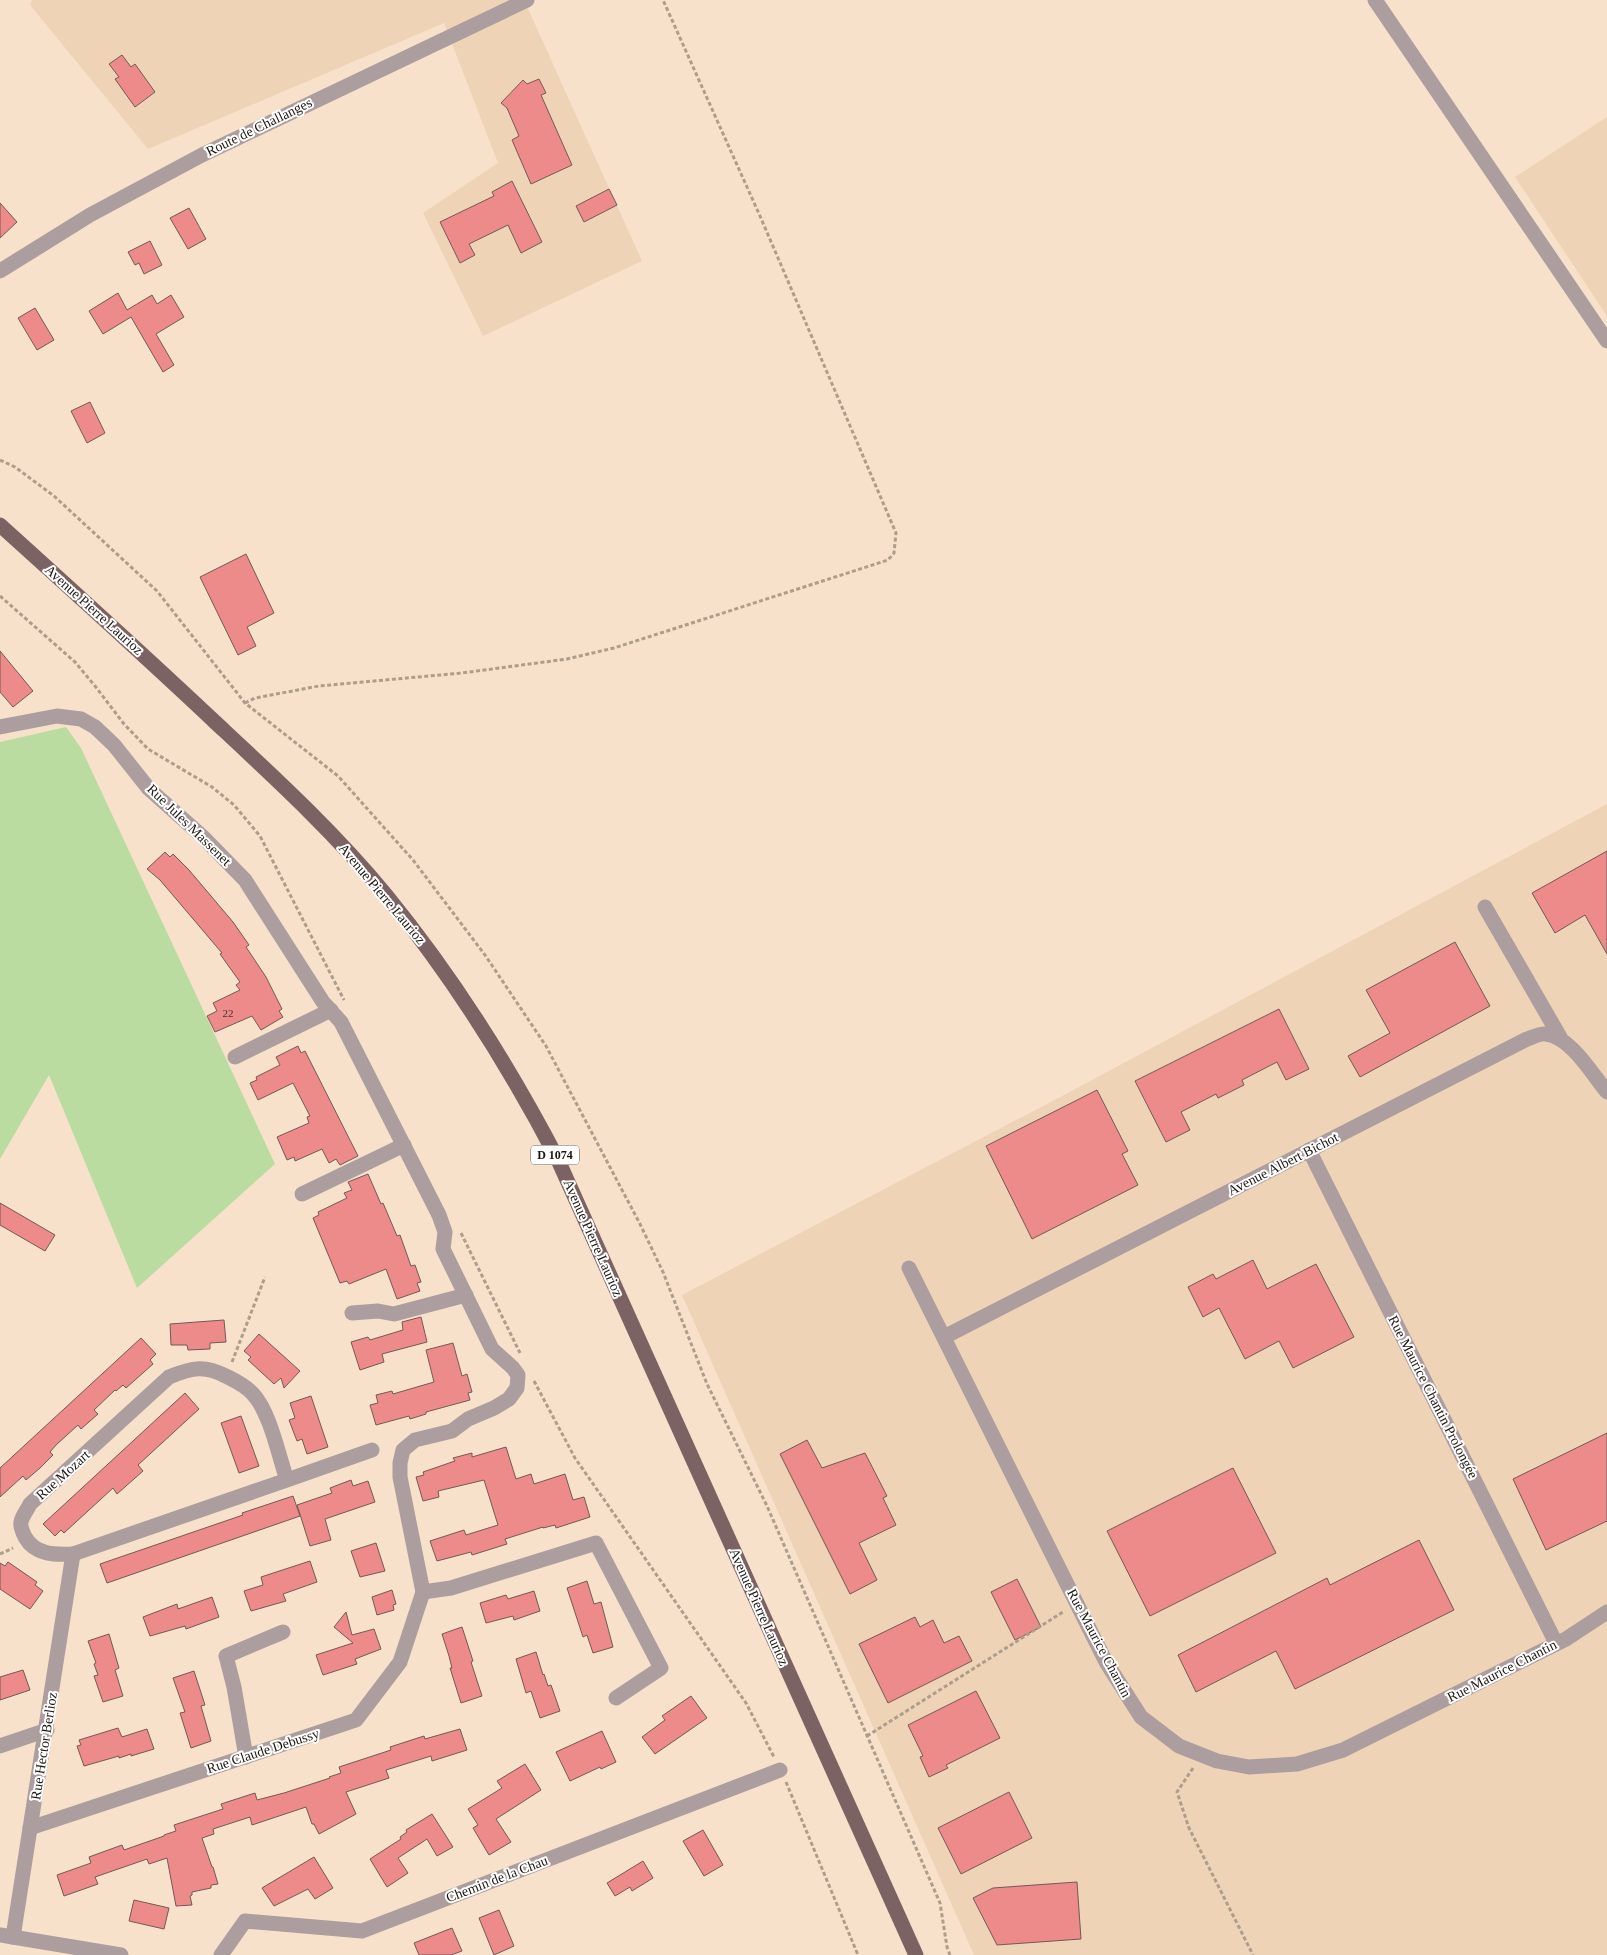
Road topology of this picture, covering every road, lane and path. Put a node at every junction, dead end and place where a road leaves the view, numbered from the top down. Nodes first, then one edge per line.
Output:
1 (527, 0) edge
2 (663, 0) edge
3 (1375, 0) edge
4 (0, 271) edge
5 (1607, 341) edge
6 (0, 525) edge
7 (0, 596) edge
8 (245, 703) dead end
9 (0, 727) edge
10 (1486, 907) dead end
11 (346, 1004) dead end
12 (331, 1010) junction
13 (1560, 1037) junction
14 (235, 1057) dead end
15 (1607, 1092) edge
16 (404, 1145) junction
17 (1309, 1150) junction
18 (302, 1194) dead end
19 (457, 1224) dead end
20 (909, 1268) dead end
21 (265, 1277) dead end
22 (466, 1295) junction
23 (352, 1313) dead end
24 (944, 1337) junction
25 (524, 1360) dead end
26 (226, 1376) junction
27 (532, 1376) dead end
28 (372, 1450) dead end
29 (287, 1480) junction
30 (73, 1554) junction
31 (423, 1592) junction
32 (1077, 1604) junction
33 (1607, 1612) edge
34 (283, 1632) dead end
35 (1556, 1643) junction
36 (616, 1698) dead end
37 (47, 1730) junction
38 (0, 1746) edge
39 (1202, 1755) junction
40 (246, 1757) junction
41 (780, 1770) junction
42 (30, 1828) junction
43 (7, 1936) edge
44 (121, 1955) edge
45 (221, 1955) edge
46 (858, 1955) edge
47 (916, 1955) edge
48 (950, 1955) edge
49 (1253, 1955) edge

1 - 4 street, Route de Challanges
2 - 8 path
3 - 5 street
6 - 47 main road, Avenue Pierre Laurioz / D 1074
7 - 11 path
9 - 12 street, Rue Jules Massenet
10 - 13 street
12 - 14 street
12 - 16 street, Rue Jules Massenet
13 - 15 street
13 - 17 street, Avenue Albert Bichot
16 - 18 street
16 - 22 street, Rue Jules Massenet
17 - 24 street, Avenue Albert Bichot
17 - 35 street, Rue Maurice Chantin Prolongée
19 - 25 path
20 - 24 street, Rue Maurice Chantin
21 - 26 path
22 - 23 street
22 - 31 street, Rue Jules Massenet
24 - 32 street, Rue Maurice Chantin
26 - 29 street, Rue Mozart
26 - 30 street, Rue Mozart
27 - 41 path
28 - 29 street, Rue Mozart
29 - 30 street, Rue Mozart
30 - 37 street, Rue Hector Berlioz
31 - 36 street
31 - 40 street, Rue Claude Debussy
32 - 39 street, Rue Maurice Chantin
32 - 48 path
33 - 35 street, Rue Maurice Chantin
34 - 40 street
35 - 39 street, Rue Maurice Chantin
37 - 38 street
37 - 42 street, Rue Hector Berlioz
39 - 49 path
40 - 42 street, Rue Claude Debussy
41 - 45 street, Chemin de la Chau
41 - 46 path
42 - 43 street, Rue Hector Berlioz
43 - 44 street

